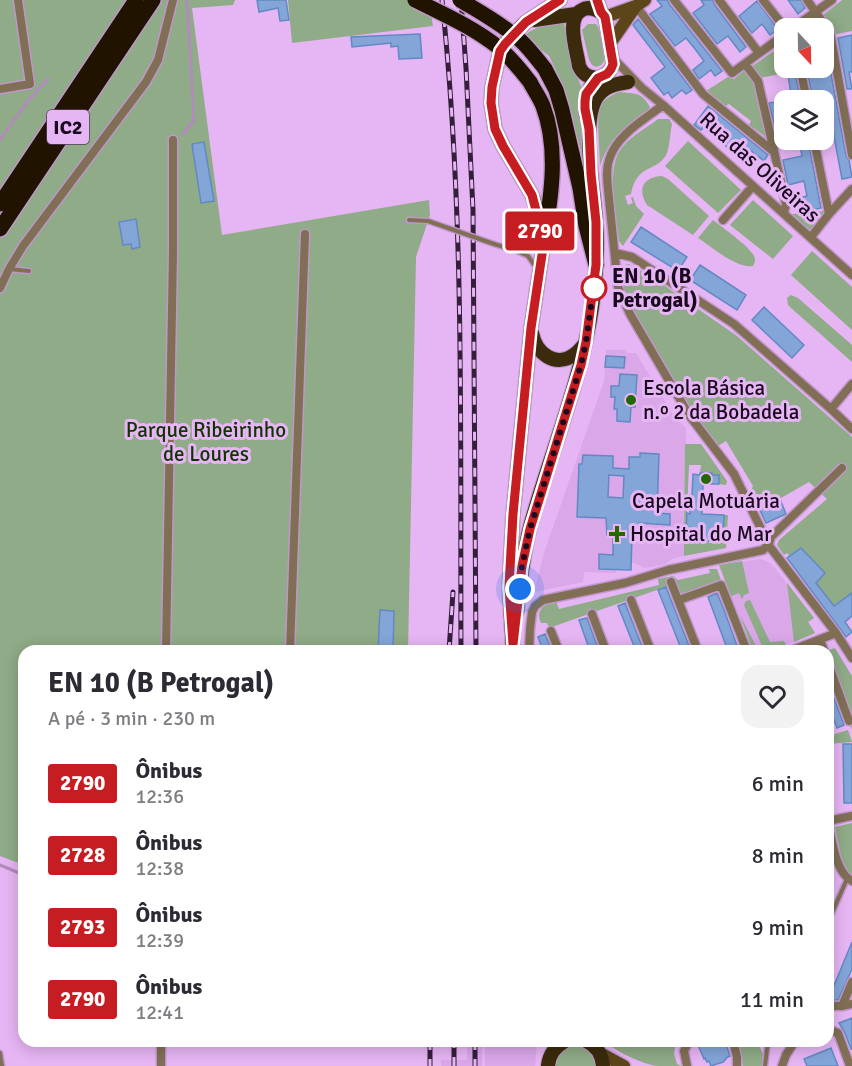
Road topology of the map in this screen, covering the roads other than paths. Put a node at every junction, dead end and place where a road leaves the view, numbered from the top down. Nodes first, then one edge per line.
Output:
1 (18, 0) edge
2 (136, 0) edge
3 (153, 0) edge
4 (173, 0) edge
5 (415, 0) edge
6 (460, 0) edge
7 (560, 0) edge
8 (674, 0) edge
9 (719, 0) edge
10 (763, 0) edge
11 (807, 0) edge
12 (832, 0) edge
13 (641, 3) edge
14 (582, 8) edge
15 (601, 10) edge
16 (816, 11) junction
17 (777, 18) edge
18 (807, 18) edge
19 (130, 22) junction
20 (526, 22) junction
21 (774, 42) edge
22 (611, 51) junction
23 (759, 53) junction
24 (745, 64) junction
25 (602, 76) junction
26 (628, 82) junction
27 (642, 88) junction
28 (0, 89) edge
29 (663, 105) junction
30 (589, 129) junction
31 (173, 140) dead end
32 (816, 150) edge
33 (774, 152) junction
34 (852, 155) edge
35 (753, 186) junction
36 (849, 192) edge
37 (0, 204) edge
38 (852, 204) edge
39 (536, 206) junction
40 (784, 213) junction
41 (829, 214) junction
42 (409, 220) dead end
43 (723, 220) dead end
44 (0, 229) edge
45 (304, 234) dead end
46 (811, 237) junction
47 (543, 248) junction
48 (517, 251) junction
49 (615, 253) junction
50 (596, 265) junction
51 (9, 269) junction
52 (29, 272) dead end
53 (539, 273) junction
54 (852, 274) edge
55 (0, 288) edge
56 (531, 328) junction
57 (586, 342) junction
58 (852, 384) edge
59 (831, 409) junction
60 (852, 429) edge
61 (842, 468) dead end
62 (769, 544) junction
63 (671, 582) dead end
64 (631, 600) dead end
65 (679, 600) junction
66 (592, 615) dead end
67 (551, 631) dead end
68 (836, 633) junction
69 (820, 639) junction
70 (166, 645) edge
71 (290, 645) edge
72 (513, 645) edge
73 (513, 645) edge
74 (530, 645) edge
75 (557, 645) edge
76 (604, 645) edge
77 (649, 645) edge
78 (696, 645) edge
79 (745, 645) edge
80 (805, 645) edge
81 (822, 645) edge
82 (852, 658) edge
83 (834, 680) edge
84 (849, 721) dead end
85 (852, 816) edge
86 (834, 820) edge
87 (834, 848) edge
88 (850, 879) edge
89 (834, 910) edge
90 (852, 982) edge
91 (852, 1004) edge
92 (834, 1006) edge
93 (842, 1006) junction
94 (834, 1032) edge
95 (161, 1047) edge
96 (686, 1047) edge
97 (735, 1047) edge
98 (767, 1047) edge
99 (791, 1047) edge
100 (0, 1053) edge
101 (601, 1060) edge
102 (2, 1066) edge
103 (161, 1066) edge
104 (624, 1066) edge
105 (687, 1066) edge
106 (737, 1066) edge
107 (765, 1066) edge
108 (783, 1066) edge
109 (850, 1066) edge

1 - 28 street
2 - 19 highway, IC2
3 - 19 highway, IC2
4 - 51 street
5 - 47 highway, bridge
6 - 50 highway, bridge
7 - 20 main road
8 - 24 street
9 - 23 street
10 - 17 street
11 - 16 street
12 - 16 street
13 - 15 street
13 - 22 street
13 - 33 street
14 - 15 main road
14 - 20 main road
14 - 25 main road
15 - 22 main road
16 - 18 street
16 - 34 street
19 - 37 highway, IC2
19 - 44 highway, IC2
20 - 39 main road
21 - 23 street
22 - 25 main road
22 - 27 street, Rua das Oliveiras
23 - 24 street
24 - 33 street
25 - 26 street, Rua das Oliveiras
25 - 30 main road
26 - 27 street, Rua das Oliveiras
26 - 30 main road
27 - 29 street, Rua das Oliveiras
29 - 35 street, Rua das Oliveiras
29 - 49 street
30 - 50 main road
31 - 70 street
32 - 41 street
33 - 40 street
35 - 40 street, Rua das Oliveiras
35 - 43 street
36 - 38 street
36 - 41 street
39 - 47 main road
39 - 48 lane
40 - 46 street, Rua das Oliveiras
41 - 46 street
42 - 48 lane, bridge
45 - 71 street
46 - 54 street, Rua das Oliveiras
47 - 53 main road
48 - 53 lane
49 - 59 street
49 - 62 street
50 - 57 main road
51 - 52 lane
51 - 55 street
53 - 56 main road
56 - 57 main road
56 - 73 main road
57 - 72 main road
58 - 59 street
59 - 60 street
61 - 62 street
62 - 68 street
62 - 74 street
63 - 65 street
64 - 77 street
65 - 78 street
65 - 79 street
66 - 76 street
67 - 75 street
68 - 69 street
68 - 82 street
69 - 80 street
69 - 81 street
83 - 84 street
85 - 86 street
87 - 88 street
88 - 89 lane
90 - 93 street
91 - 93 street
92 - 93 street
94 - 109 street
95 - 103 street
96 - 105 street
97 - 106 street
98 - 107 lane
99 - 108 street
100 - 102 lane
101 - 104 street

